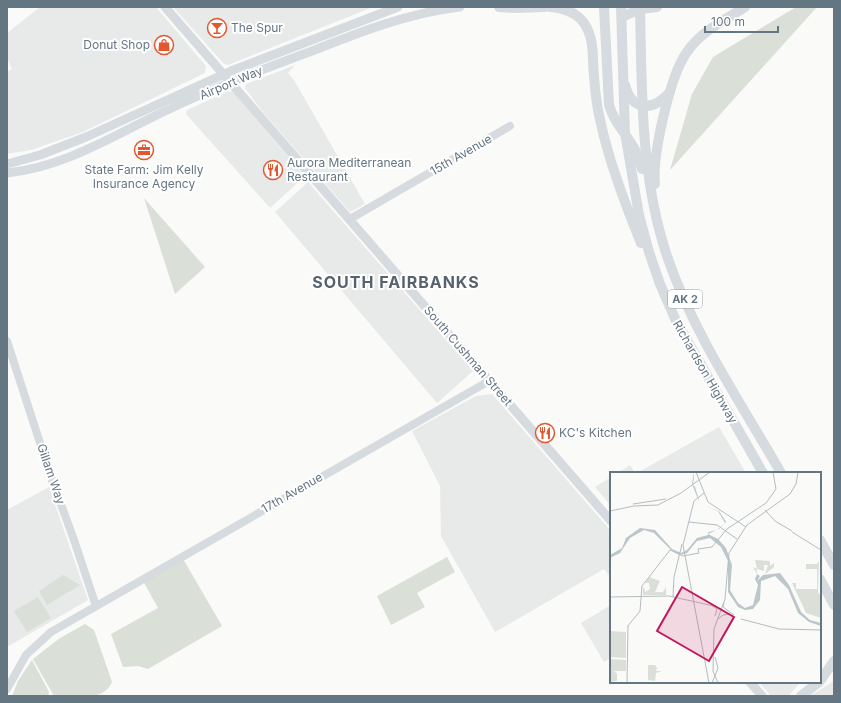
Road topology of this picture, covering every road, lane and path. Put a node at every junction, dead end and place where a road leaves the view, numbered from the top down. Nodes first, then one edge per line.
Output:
1 (398, 7) edge
2 (460, 7) edge
3 (499, 7) edge
4 (544, 7) edge
5 (550, 7) edge
6 (604, 7) edge
7 (657, 7) edge
8 (744, 7) edge
9 (640, 8) edge
10 (385, 9) edge
11 (168, 10) edge
12 (622, 12) edge
13 (388, 22) junction
14 (224, 74) junction
15 (623, 80) junction
16 (230, 82) junction
17 (670, 92) junction
18 (642, 106) junction
19 (510, 126) dead end
20 (625, 133) junction
21 (7, 164) edge
22 (7, 173) edge
23 (350, 219) junction
24 (667, 255) junction
25 (676, 320) junction
26 (7, 342) edge
27 (490, 381) junction
28 (729, 384) junction
29 (762, 472) edge
30 (780, 472) edge
31 (610, 520) edge
32 (821, 533) edge
33 (821, 542) edge
34 (834, 555) edge
35 (834, 565) edge
36 (821, 573) edge
37 (821, 581) edge
38 (834, 595) edge
39 (96, 606) junction
40 (834, 606) edge
41 (834, 661) edge
42 (821, 678) edge
43 (751, 683) edge
44 (817, 683) edge
45 (7, 689) edge
46 (762, 696) edge
47 (801, 696) edge

1 - 10 main road, Airport Way
2 - 13 main road, Airport Way
3 - 4 highway
5 - 25 highway
6 - 20 highway
7 - 9 highway
8 - 17 highway
9 - 12 highway
9 - 18 highway, Richardson Highway / AK 2
10 - 13 street
10 - 14 main road, Airport Way
11 - 14 main road, South Cushman Street
12 - 15 highway, Richardson Highway / AK 2
13 - 16 main road, Airport Way
14 - 16 main road, South Cushman Street
14 - 21 main road, Airport Way
15 - 18 highway
15 - 20 highway, Richardson Highway / AK 2
16 - 22 main road, Airport Way
16 - 23 main road, South Cushman Street
17 - 18 highway
17 - 28 highway
18 - 24 highway, Richardson Highway / AK 2
19 - 23 street, 15th Avenue
20 - 24 highway
20 - 25 highway, Richardson Highway / AK 2
23 - 27 main road, South Cushman Street
24 - 28 highway, Richardson Highway / AK 2
25 - 29 highway, Richardson Highway / AK 2
26 - 39 street, Gillam Way
27 - 31 main road, South Cushman Street
27 - 39 street, 17th Avenue
28 - 30 highway, Richardson Highway / AK 2
32 - 34 highway
33 - 35 highway
36 - 38 highway
37 - 40 highway
39 - 45 street, 17th Avenue
41 - 42 highway
43 - 46 main road
44 - 47 highway

